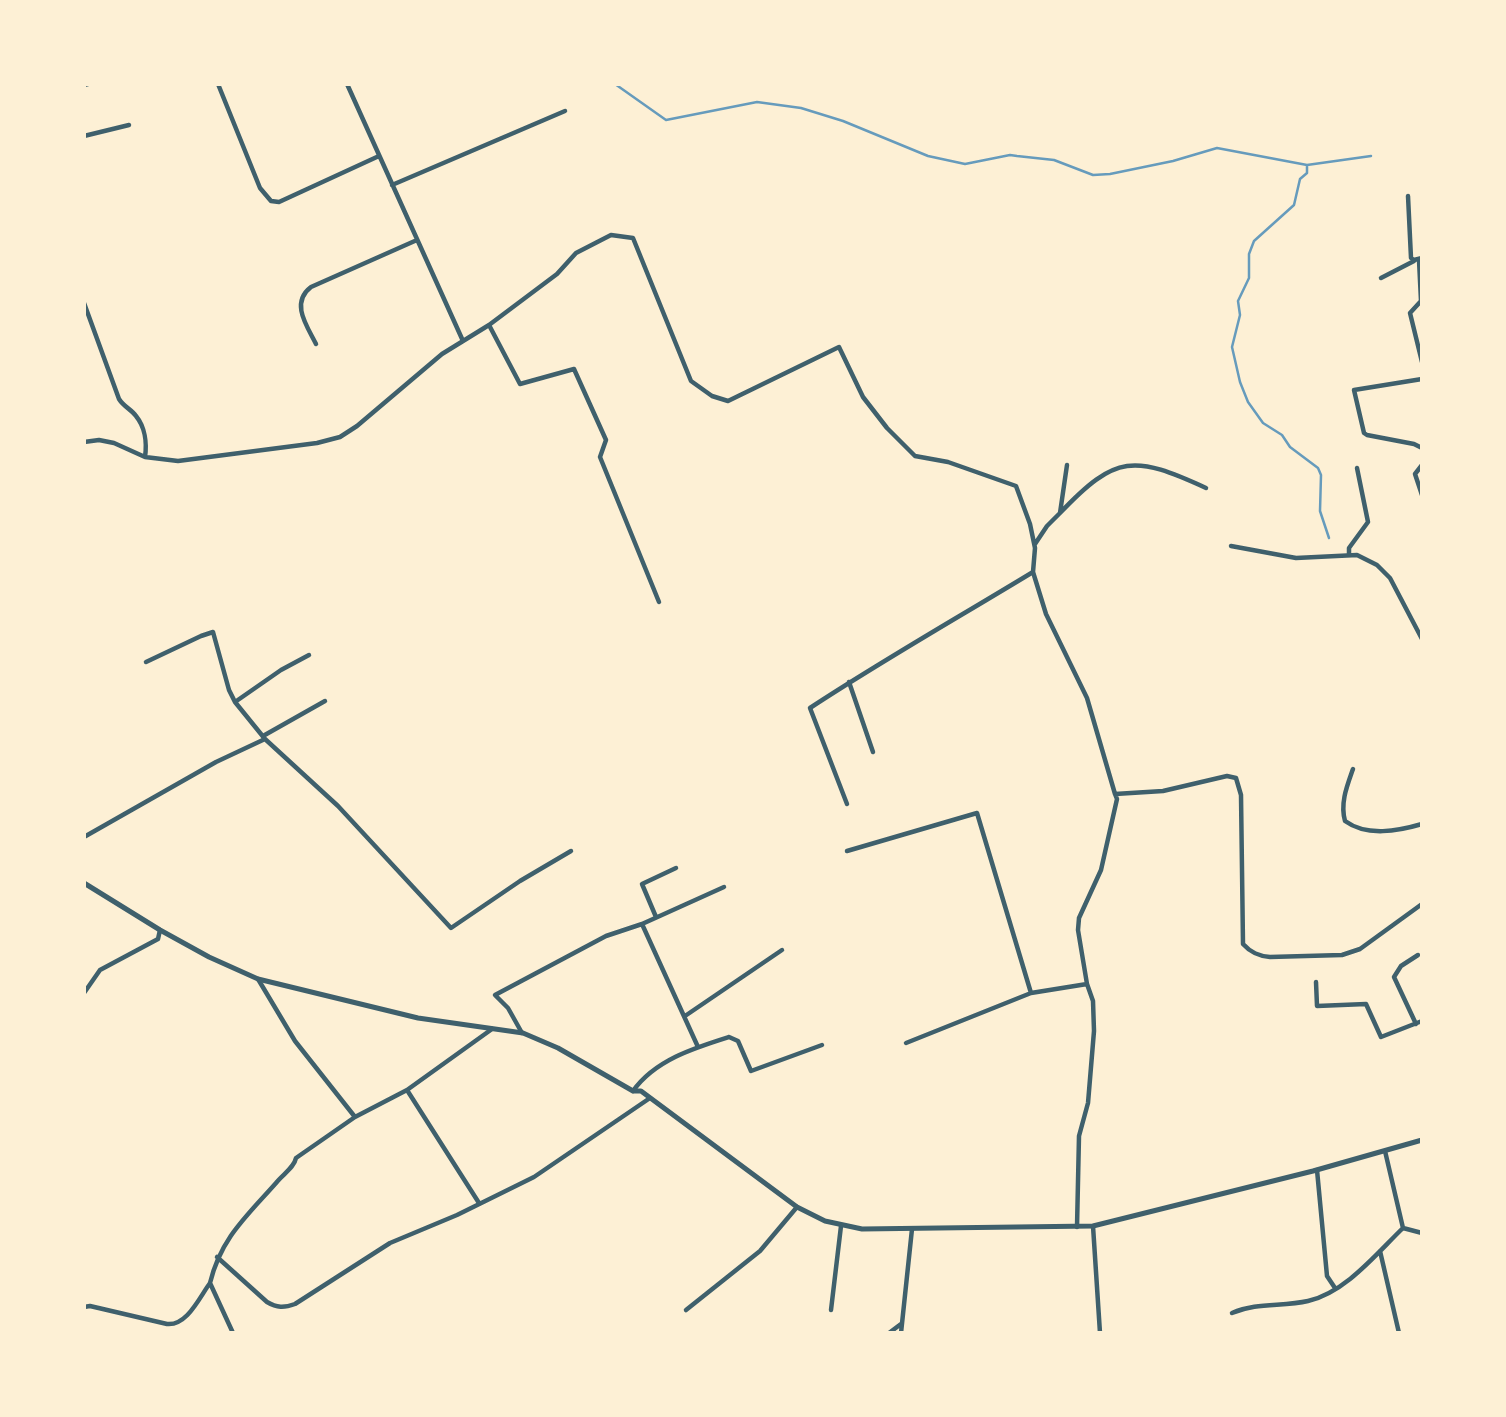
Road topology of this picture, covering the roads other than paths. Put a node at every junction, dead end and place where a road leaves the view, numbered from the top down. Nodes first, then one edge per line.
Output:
1 (218, 84) edge
2 (346, 84) edge
3 (565, 111) dead end
4 (128, 125) dead end
5 (84, 136) edge
6 (379, 156) junction
7 (392, 185) junction
8 (1408, 196) dead end
9 (418, 240) junction
10 (1418, 260) edge
11 (1381, 278) dead end
12 (84, 303) edge
13 (489, 325) junction
14 (463, 341) junction
15 (316, 344) dead end
16 (1422, 362) edge
17 (1422, 379) edge
18 (84, 442) edge
19 (1422, 448) edge
20 (145, 457) junction
21 (1067, 465) dead end
22 (1422, 465) edge
23 (1357, 468) dead end
24 (1206, 488) dead end
25 (1422, 495) edge
26 (1060, 513) junction
27 (1034, 544) junction
28 (1231, 546) dead end
29 (1349, 554) junction
30 (1033, 572) junction
31 (659, 602) dead end
32 (1422, 639) edge
33 (309, 655) dead end
34 (146, 662) dead end
35 (849, 682) junction
36 (325, 701) dead end
37 (235, 702) junction
38 (264, 738) junction
39 (873, 752) dead end
40 (1353, 769) dead end
41 (1115, 794) junction
42 (847, 804) dead end
43 (1422, 824) edge
44 (84, 838) edge
45 (571, 851) dead end
46 (847, 851) dead end
47 (676, 868) dead end
48 (84, 883) edge
49 (724, 887) dead end
50 (1422, 904) edge
51 (656, 917) junction
52 (642, 924) junction
53 (160, 930) junction
54 (782, 950) dead end
55 (1418, 955) dead end
56 (258, 979) junction
57 (1316, 982) dead end
58 (1087, 984) junction
59 (84, 993) edge
60 (1031, 993) junction
61 (685, 1016) junction
62 (1422, 1021) edge
63 (1416, 1024) junction
64 (493, 1028) junction
65 (523, 1033) junction
66 (906, 1043) dead end
67 (822, 1045) dead end
68 (698, 1046) junction
69 (407, 1090) junction
70 (633, 1091) junction
71 (650, 1098) junction
72 (355, 1117) junction
73 (1422, 1140) edge
74 (1385, 1151) junction
75 (1317, 1170) junction
76 (479, 1203) junction
77 (797, 1207) junction
78 (841, 1226) junction
79 (1093, 1226) junction
80 (1077, 1227) junction
81 (1403, 1228) junction
82 (912, 1229) junction
83 (1422, 1233) edge
84 (1380, 1251) junction
85 (217, 1257) junction
86 (210, 1283) junction
87 (1335, 1289) junction
88 (84, 1307) edge
89 (686, 1310) dead end
90 (831, 1310) dead end
91 (1233, 1313) dead end
92 (901, 1324) junction
93 (233, 1333) edge
94 (889, 1333) edge
95 (901, 1333) edge
96 (1100, 1333) edge
97 (1399, 1333) edge

1 - 6 street
2 - 6 street
3 - 7 street
4 - 5 street
6 - 7 street
7 - 9 street
8 - 10 street
9 - 14 street
9 - 15 street
10 - 11 street
10 - 16 street
12 - 20 street
13 - 14 street
13 - 27 street
13 - 31 street
14 - 20 street
17 - 19 street
18 - 20 street
21 - 26 street
22 - 25 street
23 - 29 street
24 - 26 street
26 - 27 street
27 - 30 street
28 - 29 street
29 - 32 street
30 - 35 street
30 - 41 street
33 - 37 street
34 - 37 street
35 - 39 street
35 - 42 street
36 - 38 street
37 - 38 street
38 - 44 street
38 - 45 street
40 - 43 street
41 - 50 street
41 - 58 street
46 - 60 street
47 - 51 street
48 - 53 street
49 - 51 street
51 - 52 street
52 - 61 street
52 - 65 street
53 - 56 street
53 - 59 street
54 - 61 street
55 - 63 street
56 - 64 street
56 - 72 street
57 - 63 street
58 - 60 street
58 - 80 street
60 - 66 street
61 - 68 street
62 - 63 street
64 - 65 street
64 - 69 street
65 - 70 street
67 - 68 street
68 - 70 street
69 - 72 street
69 - 76 street
70 - 71 street
71 - 76 street
71 - 77 street
72 - 85 street
73 - 74 street
74 - 75 street
74 - 81 street
75 - 79 street
75 - 87 street
76 - 85 street
77 - 78 street
77 - 89 street
78 - 82 street
78 - 90 street
79 - 80 street
79 - 96 street
80 - 82 street
81 - 83 street
81 - 84 street
82 - 92 street
84 - 87 street
84 - 97 street
85 - 86 street
86 - 88 street
86 - 93 street
87 - 91 street
92 - 94 street
92 - 95 street

